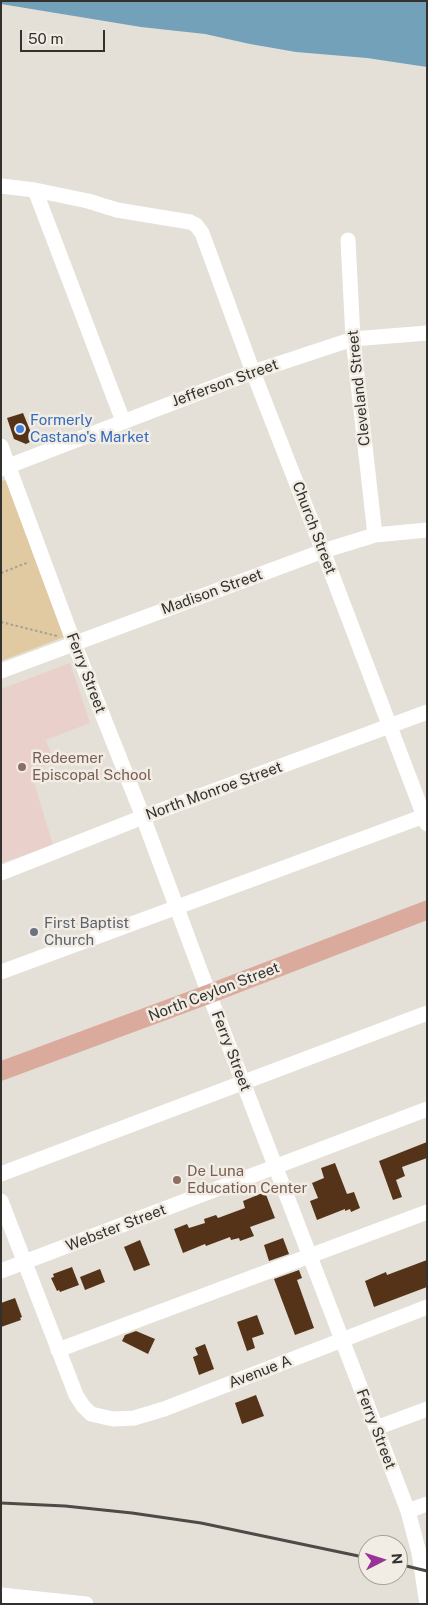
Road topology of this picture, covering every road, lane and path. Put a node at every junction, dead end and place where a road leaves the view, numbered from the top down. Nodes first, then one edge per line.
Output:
1 (1, 186) edge
2 (35, 190) junction
3 (348, 240) dead end
4 (427, 333) edge
5 (353, 339) junction
6 (253, 372) junction
7 (123, 421) junction
8 (1, 446) edge
9 (5, 467) edge
10 (427, 530) edge
11 (375, 535) junction
12 (323, 551) junction
13 (42, 557) junction
14 (1, 573) edge
15 (1, 622) edge
16 (69, 640) junction
17 (1, 671) edge
18 (427, 712) edge
19 (390, 726) junction
20 (143, 817) junction
21 (426, 818) edge
22 (1, 872) edge
23 (176, 906) junction
24 (427, 910) edge
25 (1, 972) edge
26 (209, 994) junction
27 (427, 1013) edge
28 (1, 1071) edge
29 (244, 1082) junction
30 (427, 1110) edge
31 (276, 1167) junction
32 (1, 1174) edge
33 (1, 1201) edge
34 (427, 1212) edge
35 (310, 1257) junction
36 (24, 1262) junction
37 (1, 1271) edge
38 (427, 1308) edge
39 (342, 1340) junction
40 (58, 1350) junction
41 (427, 1409) edge
42 (376, 1428) junction
43 (427, 1504) edge
44 (408, 1511) junction
45 (1, 1594) edge
46 (86, 1604) edge
47 (427, 1604) edge

1 - 2 street
2 - 6 street, Church Street
2 - 7 street
3 - 5 street, Cleveland Street
4 - 5 street, Jefferson Street
5 - 6 street, Jefferson Street
5 - 11 street, Cleveland Street
6 - 7 street, Jefferson Street
6 - 12 street, Church Street
7 - 9 street, Jefferson Street
8 - 9 street, Ferry Street
9 - 13 street, Ferry Street
10 - 11 street, Madison Street
11 - 12 street, Madison Street
12 - 16 street, Madison Street
12 - 19 street, Church Street
13 - 14 path
13 - 16 street, Ferry Street
15 - 16 path
16 - 17 street, Madison Street
16 - 20 street, Ferry Street
18 - 19 street, North Monroe Street
19 - 20 street, North Monroe Street
19 - 21 street, Church Street
20 - 22 street, North Monroe Street
20 - 23 street, Ferry Street
21 - 23 street
23 - 25 street
23 - 26 street, Ferry Street
24 - 26 main road, North Ceylon Street
26 - 28 main road, North Ceylon Street
26 - 29 street, Ferry Street
27 - 29 street
29 - 31 street, Ferry Street
29 - 32 street
30 - 31 street, Webster Street
31 - 35 street, Ferry Street
31 - 36 street, Webster Street
33 - 36 street
34 - 35 street
35 - 39 street, Ferry Street
35 - 40 street
36 - 37 street, Webster Street
36 - 40 street
38 - 39 street, Avenue A
39 - 40 street, Avenue A
39 - 42 street, Ferry Street
41 - 42 street
42 - 44 street, Ferry Street
43 - 44 street
44 - 47 street, Ferry Street
45 - 46 street

